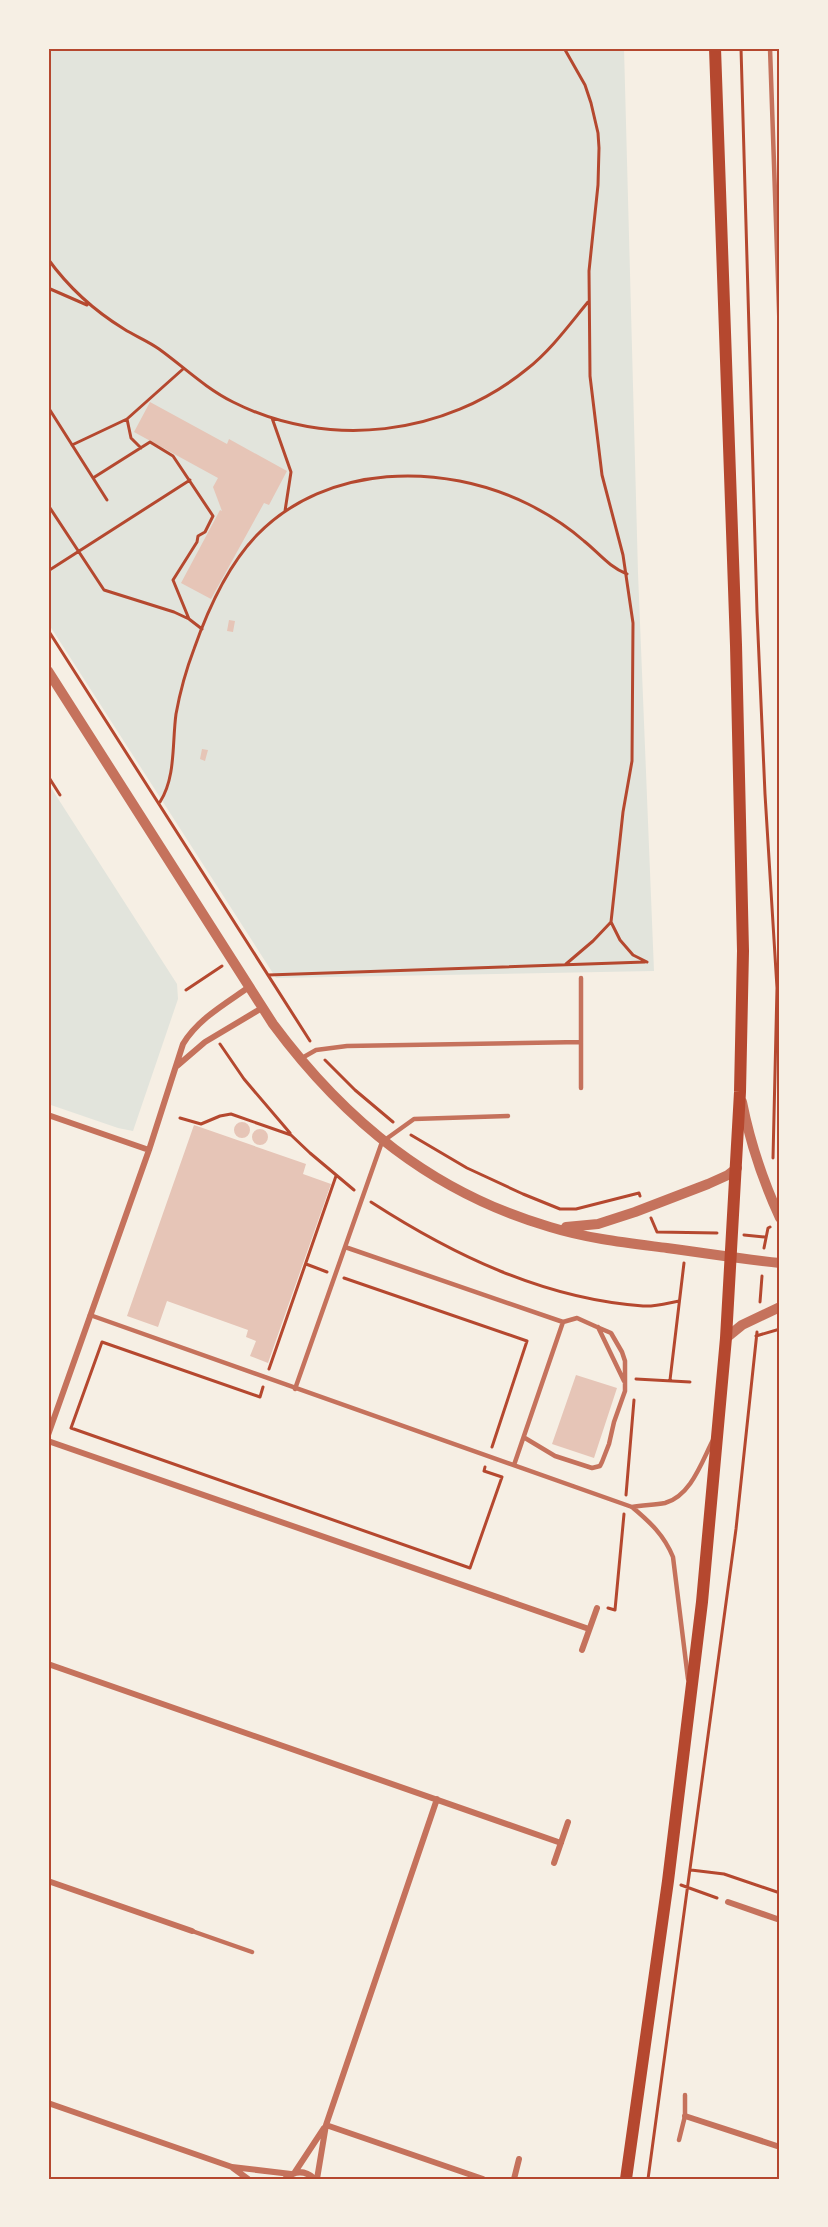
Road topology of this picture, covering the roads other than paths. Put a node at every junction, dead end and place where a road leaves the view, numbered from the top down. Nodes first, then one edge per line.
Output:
1 (715, 48) edge
2 (770, 48) edge
3 (780, 338) edge
4 (48, 671) edge
5 (581, 978) dead end
6 (249, 987) junction
7 (262, 1008) junction
8 (581, 1042) junction
9 (300, 1060) junction
10 (177, 1066) junction
11 (581, 1088) dead end
12 (741, 1092) junction
13 (48, 1115) edge
14 (508, 1116) dead end
15 (382, 1142) junction
16 (148, 1150) junction
17 (736, 1168) junction
18 (777, 1221) edge
19 (551, 1228) junction
20 (345, 1247) junction
21 (732, 1258) junction
22 (780, 1263) edge
23 (780, 1307) edge
24 (90, 1315) junction
25 (563, 1322) junction
26 (597, 1327) junction
27 (726, 1338) junction
28 (626, 1384) junction
29 (295, 1389) junction
30 (716, 1433) junction
31 (48, 1435) edge
32 (525, 1437) junction
33 (48, 1441) edge
34 (514, 1465) junction
35 (632, 1507) junction
36 (597, 1608) dead end
37 (590, 1629) junction
38 (582, 1650) dead end
39 (48, 1664) edge
40 (690, 1696) junction
41 (437, 1799) junction
42 (568, 1822) dead end
43 (561, 1843) junction
44 (555, 1863) dead end
45 (48, 1881) edge
46 (728, 1902) road end
47 (780, 1920) edge
48 (192, 1931) joint
49 (252, 1952) dead end
50 (685, 2095) dead end
51 (48, 2103) edge
52 (685, 2115) junction
53 (326, 2125) junction
54 (679, 2140) dead end
55 (780, 2147) edge
56 (519, 2159) dead end
57 (232, 2167) junction
58 (290, 2175) edge
59 (248, 2179) edge
60 (316, 2179) edge
61 (483, 2179) edge
62 (514, 2179) edge
63 (626, 2179) edge

1 - 12 main road
2 - 3 lane
4 - 6 street
5 - 8 lane
6 - 7 street
6 - 10 street
7 - 9 street
7 - 10 street
8 - 9 lane
8 - 11 lane
9 - 15 street
10 - 16 street
12 - 17 main road
12 - 18 street
13 - 16 street
14 - 15 lane
15 - 19 street
15 - 20 lane
16 - 24 street
17 - 19 street
17 - 21 main road
19 - 21 street
20 - 25 lane
20 - 29 lane
21 - 22 street
21 - 27 main road
23 - 27 street
24 - 29 lane
24 - 31 street
25 - 26 lane
25 - 32 lane
26 - 28 lane
26 - 28 lane
27 - 30 main road
28 - 32 lane
29 - 34 lane
30 - 35 lane
30 - 40 main road
32 - 34 lane
33 - 37 street
34 - 35 lane
35 - 40 lane
36 - 37 street
37 - 38 street
39 - 41 street
40 - 63 main road
41 - 43 street
41 - 53 street
42 - 43 street
43 - 44 street
45 - 48 street
46 - 47 street
48 - 49 lane
50 - 52 lane
51 - 57 street
52 - 54 lane
52 - 55 street
53 - 58 street
53 - 60 street
53 - 61 street
56 - 62 street
57 - 58 street
57 - 59 street
58 - 60 street

